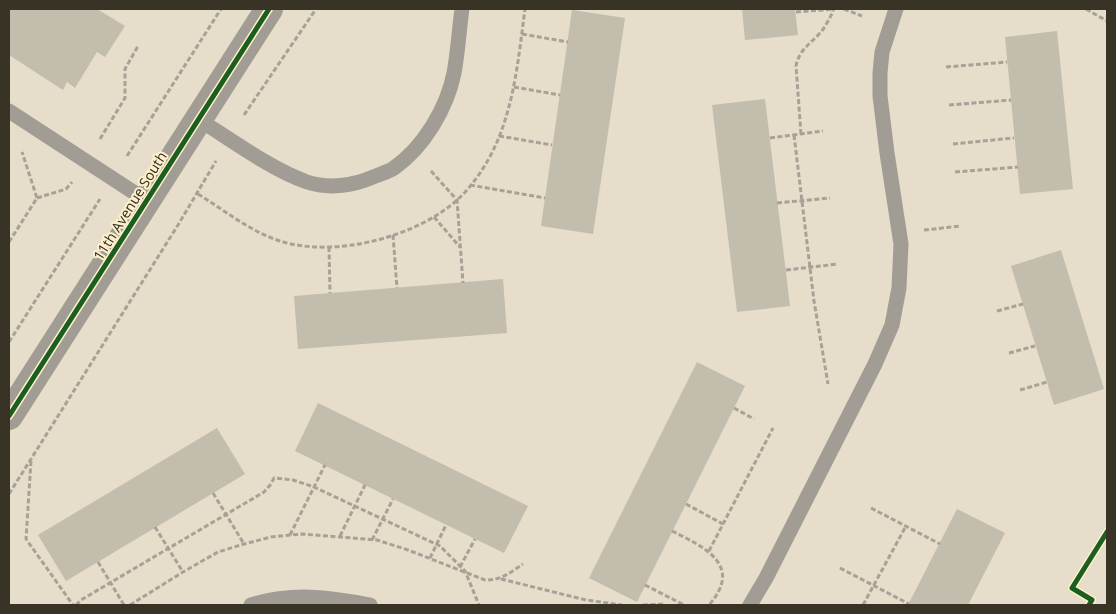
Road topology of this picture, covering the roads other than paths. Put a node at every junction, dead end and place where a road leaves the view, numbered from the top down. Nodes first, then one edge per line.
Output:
1 (269, 9) edge
2 (462, 9) edge
3 (896, 9) edge
4 (9, 110) edge
5 (198, 119) junction
6 (147, 201) junction
7 (9, 416) edge
8 (251, 605) edge
9 (370, 605) edge
10 (750, 605) edge

1 - 5 street, 11th Avenue South
2 - 5 lane
3 - 10 lane
4 - 6 lane
5 - 6 street, 11th Avenue South
6 - 7 street, 11th Avenue South
8 - 9 lane

